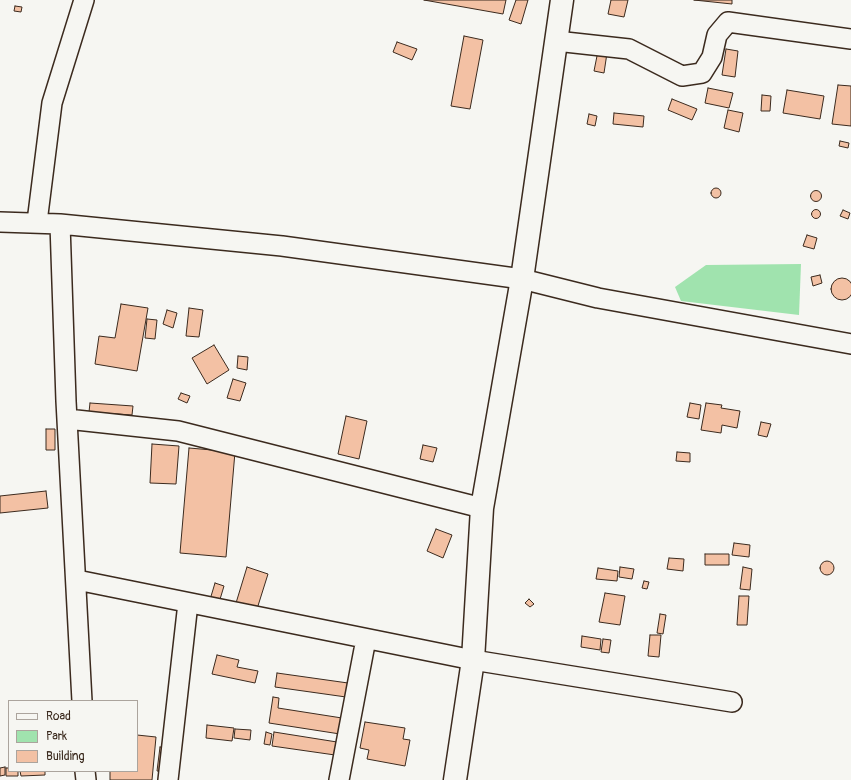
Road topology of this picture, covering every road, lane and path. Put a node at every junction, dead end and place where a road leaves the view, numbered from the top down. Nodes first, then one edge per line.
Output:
1 (84, 0) edge
2 (562, 0) edge
3 (851, 39) edge
4 (556, 41) junction
5 (0, 222) edge
6 (37, 222) junction
7 (60, 224) junction
8 (522, 279) junction
9 (851, 344) edge
10 (67, 419) junction
11 (482, 508) junction
12 (76, 580) junction
13 (188, 603) junction
14 (366, 639) junction
15 (473, 660) junction
16 (82, 700) edge
17 (732, 702) dead end
18 (168, 780) edge
19 (339, 780) edge
20 (455, 780) edge

1 - 6 street
2 - 4 street
3 - 4 street
4 - 8 street
5 - 6 street
6 - 7 street
7 - 8 street
7 - 10 street
8 - 9 street
8 - 11 street
10 - 11 street
10 - 12 street
11 - 15 street
12 - 13 street
12 - 16 street
13 - 14 street
13 - 18 street
14 - 15 street
14 - 19 street
15 - 17 street
15 - 20 street

